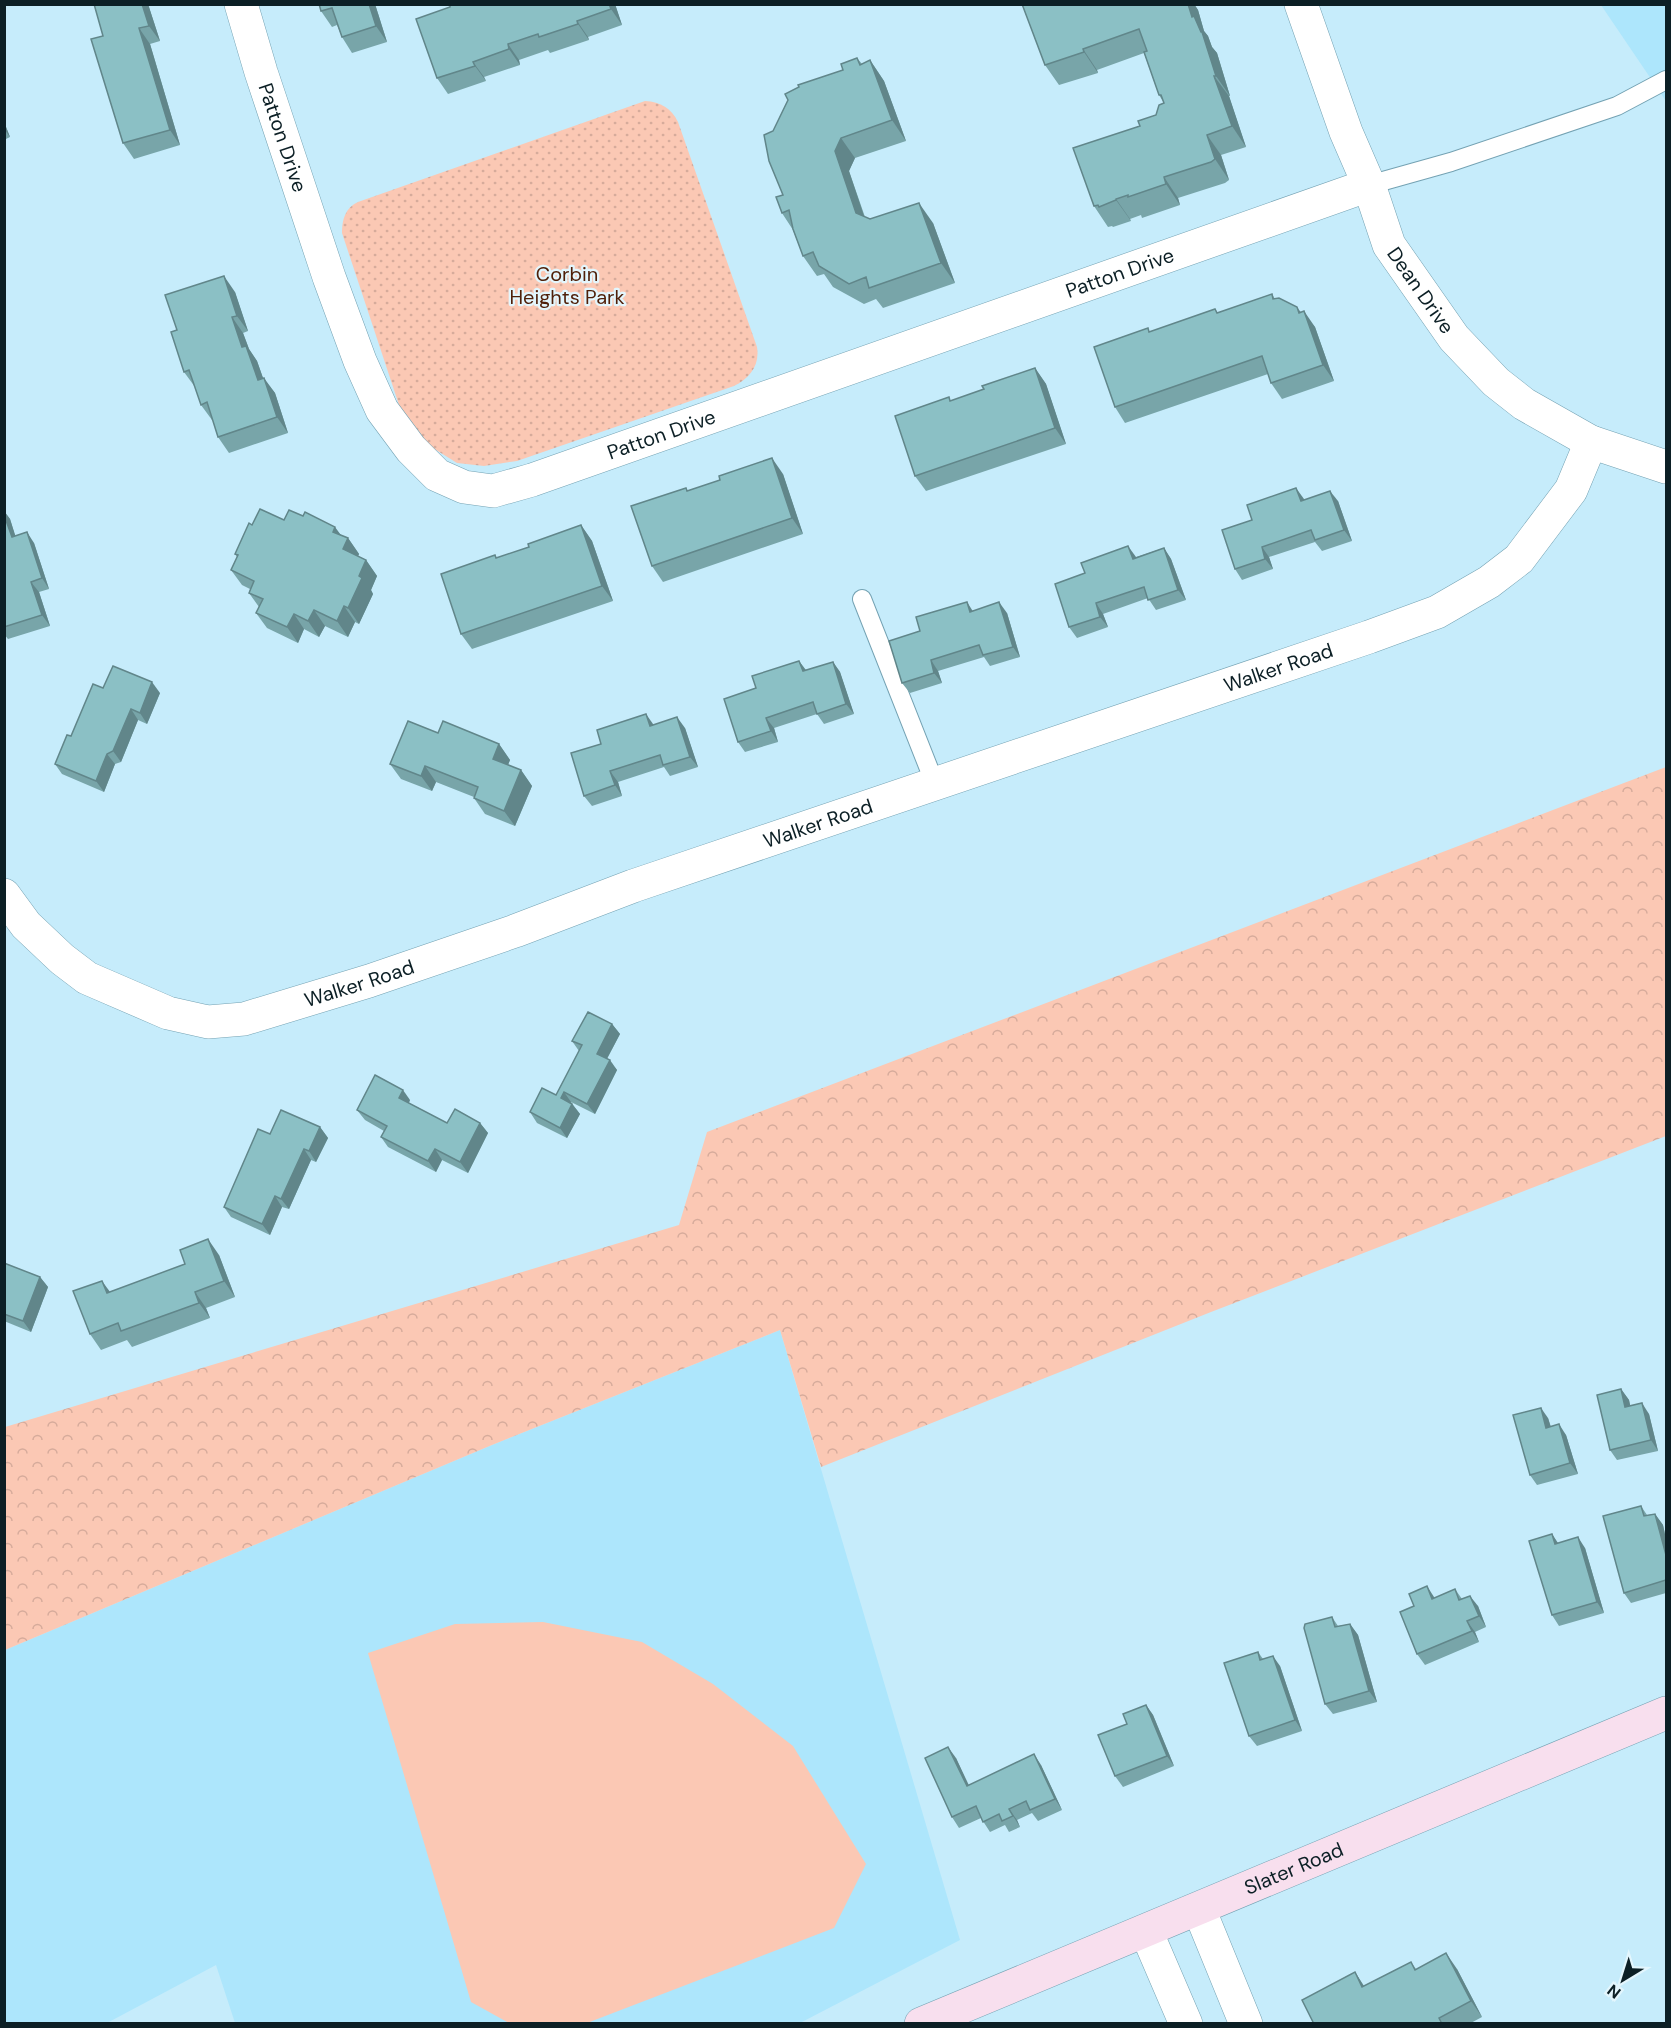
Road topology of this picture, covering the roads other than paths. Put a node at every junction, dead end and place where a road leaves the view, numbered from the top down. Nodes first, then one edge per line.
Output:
1 (242, 4) edge
2 (1301, 4) edge
3 (1666, 80) edge
4 (1369, 185) junction
5 (1591, 442) junction
6 (1666, 467) edge
7 (862, 599) dead end
8 (934, 784) junction
9 (4, 895) edge
10 (1666, 1713) edge
11 (1199, 1909) junction
12 (1146, 1931) junction
13 (921, 2024) edge
14 (1186, 2024) edge
15 (1246, 2024) edge

1 - 4 street, Patton Drive
2 - 4 street, Dean Drive
3 - 4 lane
4 - 5 street, Dean Drive
5 - 6 street, Dean Drive
5 - 8 street, Walker Road
7 - 8 lane
8 - 9 street, Walker Road
10 - 11 main road, Slater Road
11 - 12 main road, Slater Road
11 - 15 street
12 - 13 main road, Slater Road
12 - 14 street

